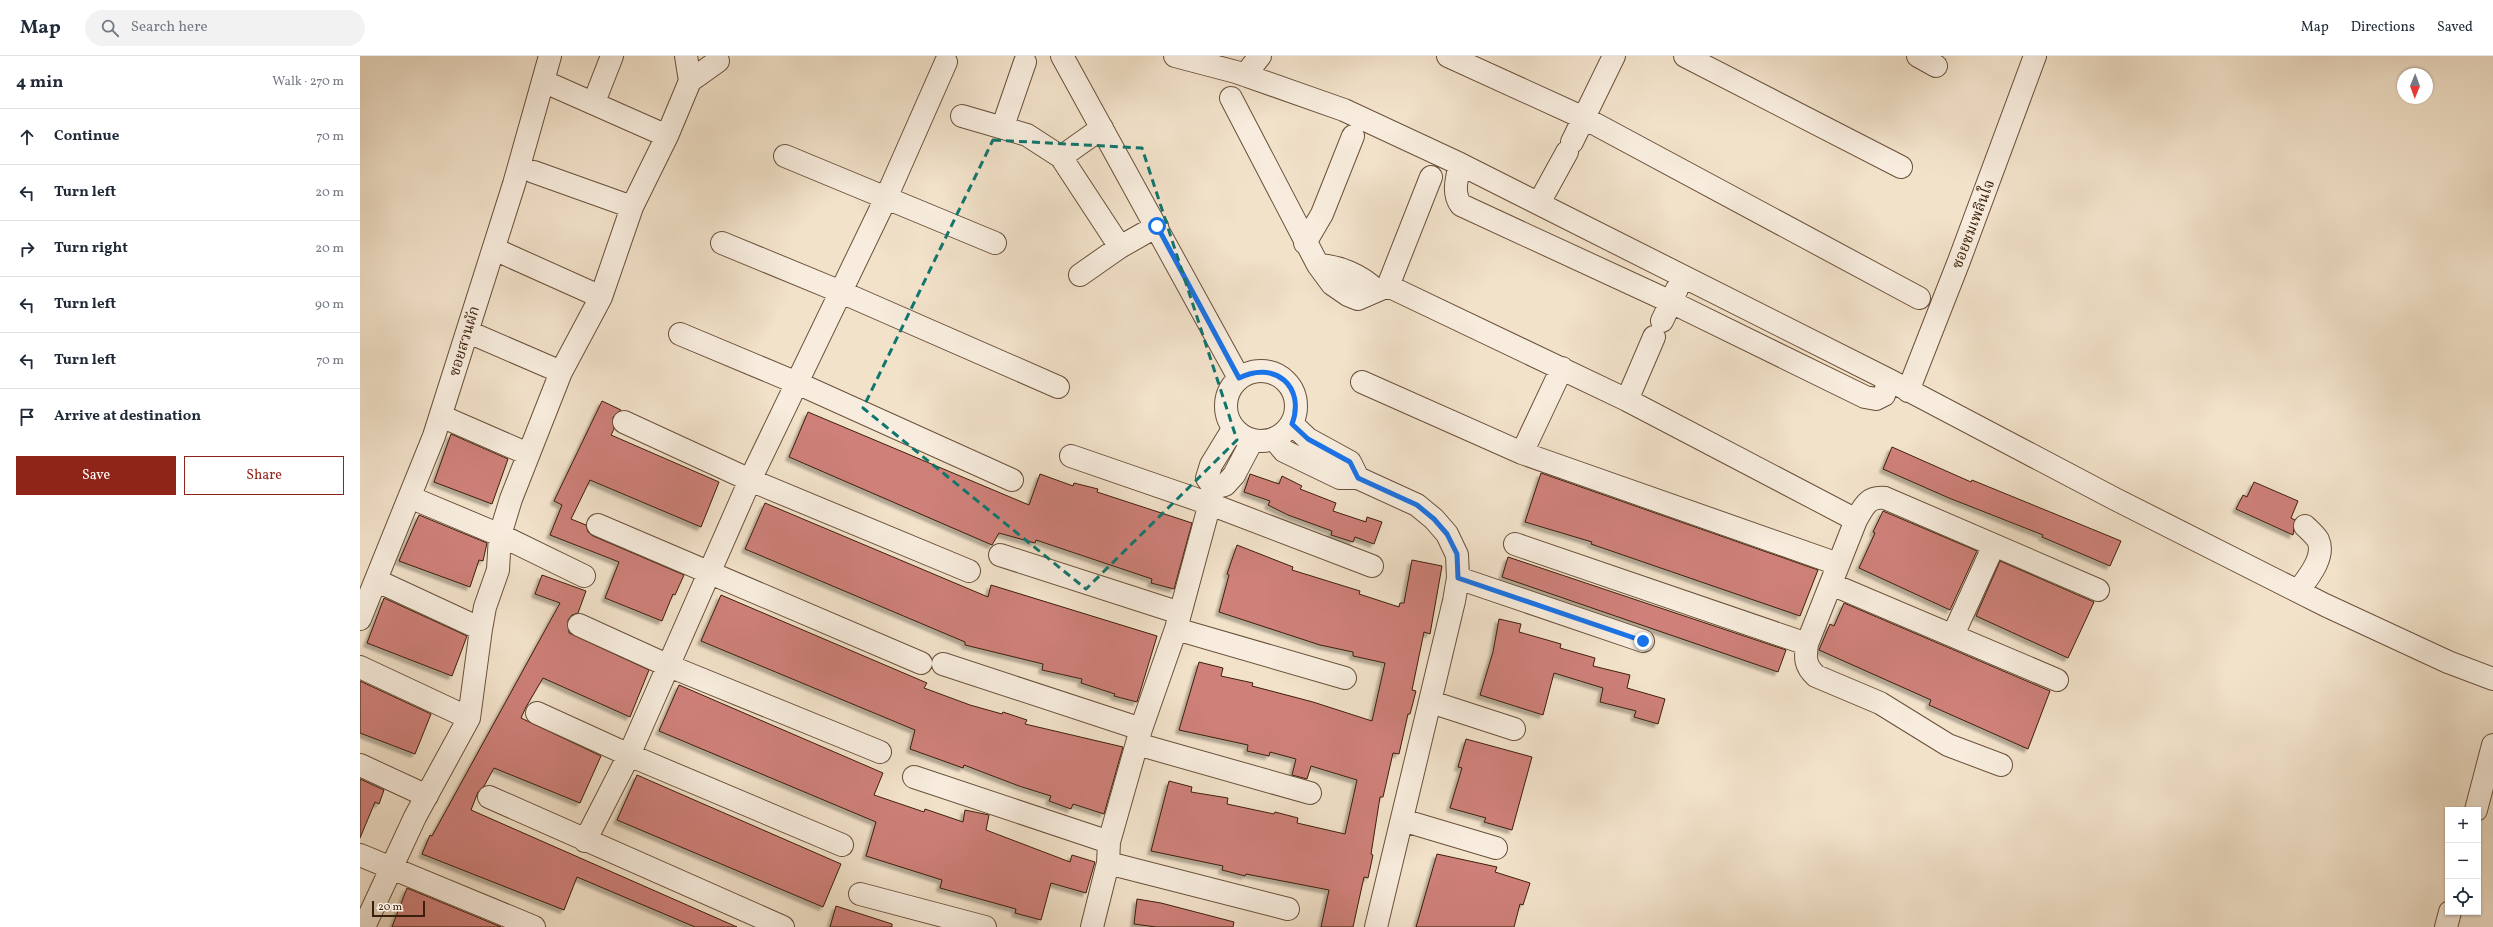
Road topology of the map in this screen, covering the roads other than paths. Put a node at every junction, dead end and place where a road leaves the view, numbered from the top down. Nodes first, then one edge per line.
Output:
1 (550, 56) edge
2 (612, 56) edge
3 (686, 56) edge
4 (1062, 56) edge
5 (1175, 56) edge
6 (1448, 56) edge
7 (1614, 56) edge
8 (1685, 56) edge
9 (2035, 56) edge
10 (718, 61) dead end
11 (946, 62) dead end
12 (1025, 62) dead end
13 (1254, 64) edge
14 (690, 81) junction
15 (554, 86) dead end
16 (1231, 98) dead end
17 (594, 102) junction
18 (962, 116) dead end
19 (1584, 118) junction
20 (1003, 126) junction
21 (1102, 128) junction
22 (667, 136) junction
23 (1353, 136) dead end
24 (785, 156) dead end
25 (1061, 157) junction
26 (1460, 164) junction
27 (1901, 167) dead end
28 (534, 172) dead end
29 (1431, 176) dead end
30 (1544, 196) junction
31 (886, 198) junction
32 (632, 207) junction
33 (1157, 226) junction
34 (722, 243) dead end
35 (1305, 243) junction
36 (995, 244) dead end
37 (1120, 247) junction
38 (503, 253) dead end
39 (1080, 275) dead end
40 (1682, 277) junction
41 (1382, 288) junction
42 (840, 292) junction
43 (601, 297) junction
44 (1919, 298) dead end
45 (1671, 302) junction
46 (472, 334) dead end
47 (680, 334) dead end
48 (1562, 368) junction
49 (561, 372) junction
50 (1239, 378) junction
51 (1889, 380) junction
52 (1362, 382) dead end
53 (797, 383) junction
54 (1058, 387) dead end
55 (1908, 391) junction
56 (1627, 400) junction
57 (450, 420) dead end
58 (624, 422) dead end
59 (1292, 424) junction
60 (1233, 429) junction
61 (1274, 439) junction
62 (1252, 441) junction
63 (1522, 453) junction
64 (528, 454) junction
65 (1071, 456) dead end
66 (1358, 478) junction
67 (750, 480) junction
68 (1012, 480) dead end
69 (1212, 496) junction
70 (419, 501) dead end
71 (1856, 520) junction
72 (598, 525) dead end
73 (2305, 526) dead end
74 (500, 535) junction
75 (1515, 544) dead end
76 (1994, 544) junction
77 (1000, 555) dead end
78 (1838, 564) junction
79 (1372, 566) dead end
80 (969, 571) dead end
81 (709, 573) junction
82 (584, 576) dead end
83 (1458, 578) junction
84 (384, 584) dead end
85 (1831, 584) junction
86 (2302, 585) junction
87 (2098, 590) dead end
88 (360, 619) edge
89 (1178, 621) junction
90 (579, 625) dead end
91 (481, 629) junction
92 (1953, 635) junction
93 (1643, 641) dead end
94 (1808, 644) junction
95 (921, 663) dead end
96 (943, 664) dead end
97 (670, 666) junction
98 (360, 668) edge
99 (1345, 678) dead end
100 (2493, 679) edge
101 (2057, 680) dead end
102 (1431, 702) junction
103 (537, 713) dead end
104 (469, 718) junction
105 (1514, 729) dead end
106 (1139, 736) junction
107 (2492, 750) edge
108 (880, 752) dead end
109 (629, 755) junction
110 (360, 765) edge
111 (2001, 765) dead end
112 (914, 777) dead end
113 (1310, 793) dead end
114 (427, 796) junction
115 (488, 797) dead end
116 (2477, 807) edge
117 (1402, 820) junction
118 (585, 841) junction
119 (842, 845) dead end
120 (1496, 848) dead end
121 (1109, 853) junction
122 (360, 855) edge
123 (391, 866) junction
124 (860, 894) dead end
125 (1288, 909) dead end
126 (2449, 915) edge
127 (364, 927) edge
128 (534, 927) edge
129 (783, 927) edge
130 (985, 927) edge
131 (1092, 927) edge
132 (1376, 927) edge
133 (2446, 927) edge

1 - 88 street, ซอยสวนผัก
2 - 17 street
3 - 14 street
4 - 21 street
5 - 13 street
6 - 19 street
7 - 19 street
8 - 27 street
9 - 55 street, ซอยชมเพลินใจ
10 - 14 street
11 - 31 street
12 - 20 street
13 - 26 street
14 - 22 street
15 - 17 street
16 - 35 street
17 - 22 street
18 - 20 street
19 - 30 street
19 - 44 street
20 - 25 street
21 - 25 street
21 - 33 street
22 - 32 street
23 - 35 street
24 - 31 street
25 - 37 street
26 - 30 street
26 - 45 street
28 - 32 street
29 - 41 street
30 - 40 street
31 - 36 street
31 - 42 street
32 - 43 street
33 - 37 street
33 - 50 street
34 - 42 street
35 - 41 street
37 - 39 street
38 - 43 street
40 - 45 street
40 - 51 street
41 - 48 street
42 - 53 street
42 - 54 street
43 - 49 street
45 - 51 street
45 - 56 street
46 - 49 street
47 - 53 street
48 - 56 street
48 - 63 street
49 - 64 street
50 - 59 street
50 - 60 street
51 - 55 street
52 - 63 street
53 - 67 street
53 - 68 street
55 - 86 street
56 - 71 street
57 - 64 street
58 - 67 street
59 - 61 street
59 - 66 street
60 - 62 street
60 - 69 street
61 - 62 street
61 - 66 street
62 - 69 street
63 - 78 street
64 - 74 street
65 - 69 street
66 - 83 street
67 - 80 street
67 - 81 street
69 - 79 street
69 - 89 street
70 - 74 street
71 - 76 street
71 - 78 street
72 - 81 street
73 - 86 street
74 - 82 street
74 - 91 street
75 - 94 street
76 - 87 street
76 - 92 street
77 - 89 street
78 - 85 street
81 - 95 street
81 - 97 street
83 - 93 street
83 - 102 street
84 - 91 street
85 - 92 street
85 - 94 street
86 - 100 street
89 - 99 street
89 - 106 street
90 - 97 street
91 - 104 street
92 - 101 street
94 - 111 street
96 - 106 street
97 - 108 street
97 - 109 street
98 - 104 street
102 - 105 street
102 - 117 street
103 - 109 street
104 - 114 street
106 - 113 street
106 - 121 street
107 - 116 street
109 - 118 street
109 - 119 street
110 - 114 street
112 - 121 street
114 - 123 street
115 - 118 street
117 - 120 street
117 - 132 street
118 - 129 street
121 - 125 street
121 - 131 street
122 - 123 street
123 - 127 street
123 - 128 street
124 - 130 street
126 - 133 street

